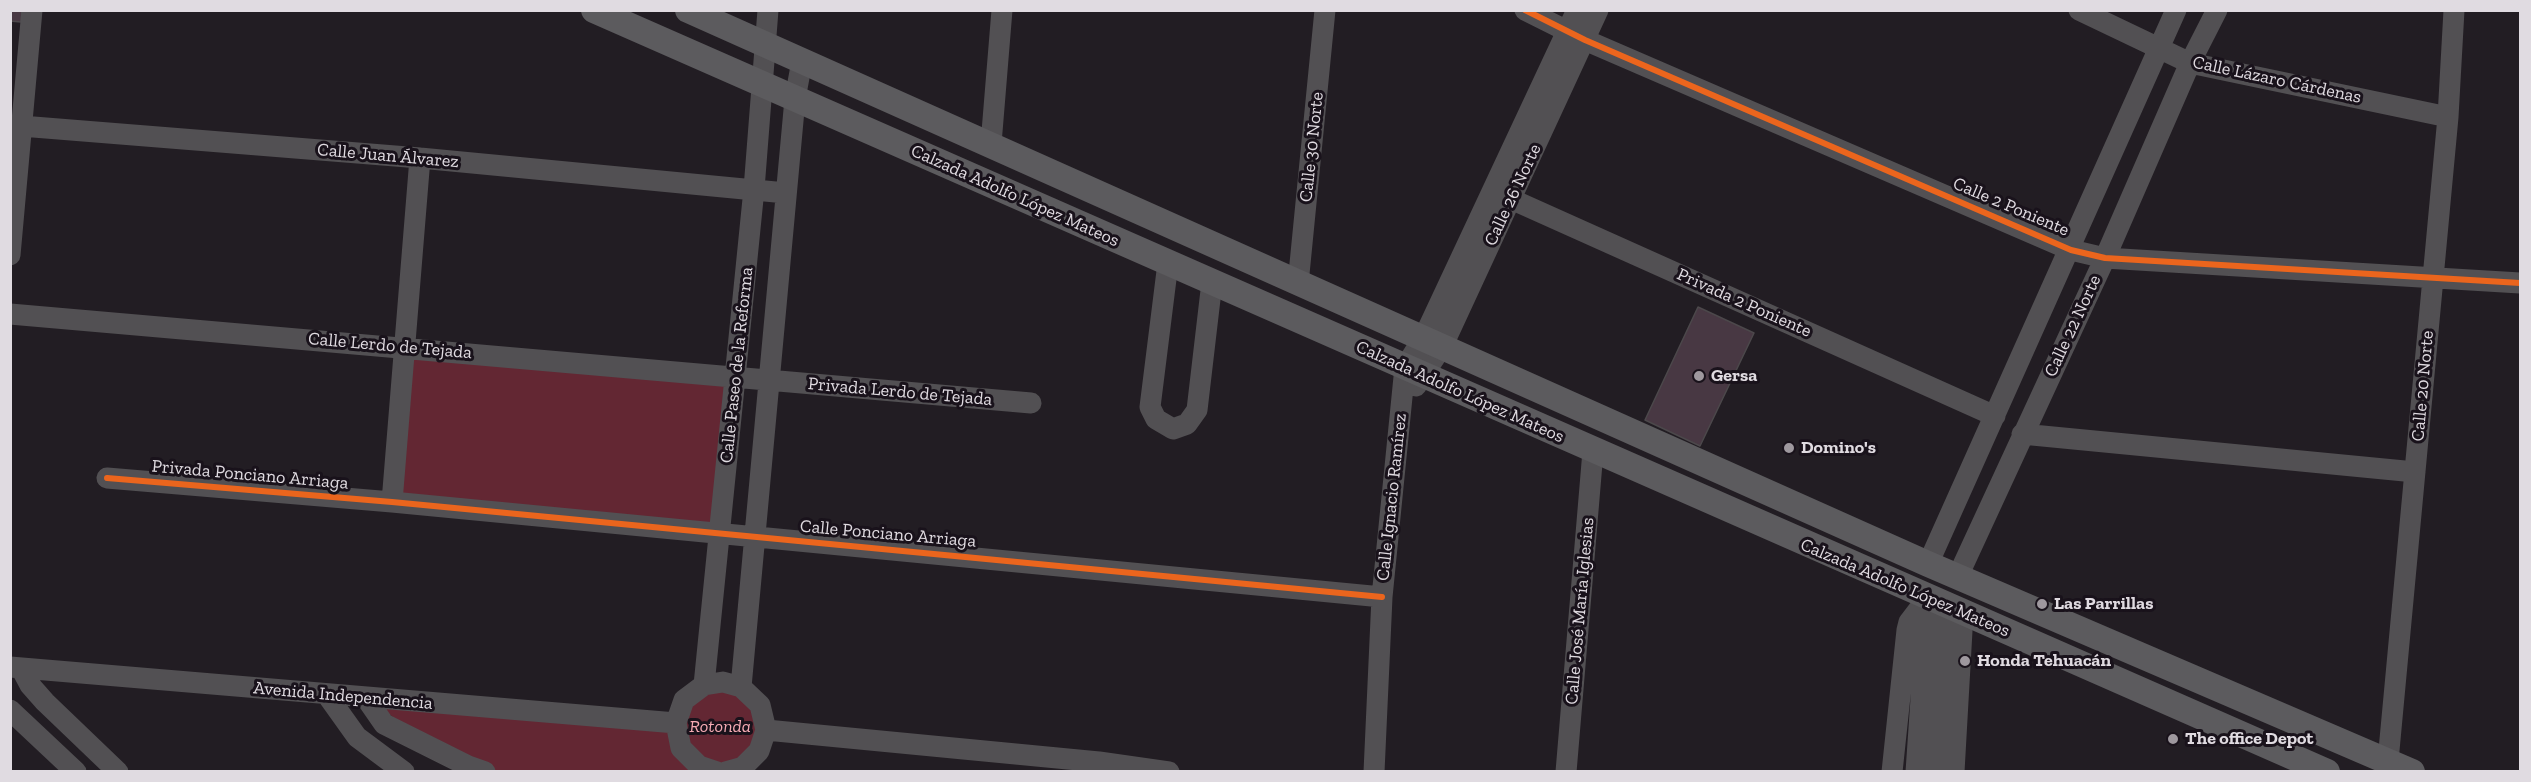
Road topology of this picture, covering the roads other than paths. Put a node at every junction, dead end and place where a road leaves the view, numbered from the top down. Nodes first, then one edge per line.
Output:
1 (32, 10) edge
2 (594, 10) edge
3 (688, 10) edge
4 (768, 10) edge
5 (1002, 10) edge
6 (1325, 10) edge
7 (1525, 10) edge
8 (1577, 10) edge
9 (1598, 10) edge
10 (2079, 10) edge
11 (2176, 10) edge
12 (2217, 10) edge
13 (2454, 10) edge
14 (1577, 35) junction
15 (765, 45) junction
16 (2160, 50) junction
17 (802, 61) junction
18 (2190, 63) junction
19 (763, 85) junction
20 (795, 99) junction
21 (2448, 117) junction
22 (21, 126) junction
23 (991, 144) junction
24 (420, 158) junction
25 (754, 189) junction
26 (786, 193) junction
27 (1502, 194) junction
28 (2071, 250) junction
29 (10, 255) edge
30 (2105, 258) junction
31 (1168, 263) junction
32 (2433, 277) junction
33 (1212, 282) junction
34 (2520, 283) edge
35 (1298, 284) junction
36 (10, 314) edge
37 (1433, 341) junction
38 (405, 347) junction
39 (1415, 372) junction
40 (736, 379) junction
41 (769, 381) junction
42 (1031, 403) dead end
43 (1995, 416) junction
44 (2022, 434) junction
45 (1593, 451) junction
46 (2415, 472) junction
47 (107, 478) dead end
48 (392, 502) junction
49 (719, 533) junction
50 (755, 537) junction
51 (1928, 564) junction
52 (1958, 576) junction
53 (1382, 597) junction
54 (1946, 605) junction
55 (16, 668) edge
56 (704, 685) junction
57 (741, 687) junction
58 (327, 695) junction
59 (366, 698) junction
60 (10, 710) edge
61 (676, 723) junction
62 (766, 730) junction
63 (2388, 762) junction
64 (1096, 767) edge
65 (704, 770) edge
66 (75, 771) edge
67 (118, 771) edge
68 (404, 771) edge
69 (485, 771) edge
70 (725, 771) edge
71 (1168, 771) edge
72 (1374, 771) edge
73 (1566, 771) edge
74 (1892, 771) edge
75 (1916, 771) edge
76 (1934, 771) edge
77 (1954, 771) edge
78 (2327, 771) edge
79 (2412, 771) edge

1 - 22 street
2 - 19 main road, Calzada Adolfo López Mateos
3 - 15 main road, Calzada Adolfo López Mateos
4 - 15 street, Calle Paseo de la Reforma
5 - 23 street
6 - 35 street, Calle 30 Norte
7 - 14 street, Calle 2 Poniente
8 - 14 street, Calle 26 Norte
9 - 14 street, Calle 26 Norte
10 - 16 street, Calle Lázaro Cárdenas
11 - 16 street, Calle 22 Norte
12 - 18 street, Calle 22 Norte
13 - 21 street, Calle 20 Norte
14 - 27 street, Calle 26 Norte
14 - 28 street, Calle 2 Poniente
15 - 17 main road, Calzada Adolfo López Mateos
15 - 19 street, Calle Paseo de la Reforma
16 - 18 street, Calle Lázaro Cárdenas
16 - 28 street, Calle 22 Norte
17 - 20 street, Calle Paseo de la Reforma
17 - 23 main road, Calzada Adolfo López Mateos
18 - 21 street, Calle Lázaro Cárdenas
18 - 30 street, Calle 22 Norte
19 - 20 main road, Calzada Adolfo López Mateos
19 - 25 street, Calle Paseo de la Reforma
20 - 26 street, Calle Paseo de la Reforma
20 - 31 main road, Calzada Adolfo López Mateos
21 - 32 street, Calle 20 Norte
22 - 24 street, Calle Juan Álvarez
22 - 29 street
23 - 35 main road, Calzada Adolfo López Mateos
24 - 25 street, Calle Juan Álvarez
24 - 38 street
25 - 26 street, Calle Juan Álvarez
25 - 40 street, Calle Paseo de la Reforma
26 - 41 street, Calle Paseo de la Reforma
27 - 37 street, Calle 26 Norte
27 - 43 street, Privada 2 Poniente
28 - 30 street, Calle 2 Poniente
28 - 43 street, Calle 22 Norte
30 - 32 street, Calle 2 Poniente
30 - 44 street, Calle 22 Norte
31 - 33 main road, Calzada Adolfo López Mateos
31 - 33 street
32 - 34 street, Calle 2 Poniente
32 - 46 street, Calle 20 Norte
33 - 39 main road, Calzada Adolfo López Mateos
35 - 37 main road, Calzada Adolfo López Mateos
36 - 38 street, Calle Lerdo de Tejada
37 - 39 street, Calle 26 Norte
37 - 51 main road, Calzada Adolfo López Mateos
38 - 40 street, Calle Lerdo de Tejada
38 - 48 street
39 - 45 main road, Calzada Adolfo López Mateos
39 - 53 street, Calle Ignacio Ramírez
40 - 41 street, Calle Lerdo de Tejada
40 - 49 street, Calle Paseo de la Reforma
41 - 42 street, Privada Lerdo de Tejada
41 - 50 street, Calle Paseo de la Reforma
43 - 51 street, Calle 22 Norte
44 - 46 street
44 - 52 street, Calle 22 Norte
45 - 54 main road, Calzada Adolfo López Mateos
45 - 73 street, Calle José María Iglesias
46 - 63 street, Calle 20 Norte
47 - 48 street, Privada Ponciano Arriaga
48 - 49 street, Calle Ponciano Arriaga
49 - 50 street, Calle Ponciano Arriaga
49 - 56 street, Calle Paseo de la Reforma
50 - 53 street, Calle Ponciano Arriaga
50 - 57 street, Calle Paseo de la Reforma
51 - 52 main road, Calzada Adolfo López Mateos
51 - 54 main road
52 - 54 main road
52 - 63 main road, Calzada Adolfo López Mateos
53 - 72 street, Calle Ignacio Ramírez
54 - 74 street
54 - 75 street
54 - 76 street
54 - 77 street
54 - 78 main road, Calzada Adolfo López Mateos
55 - 58 street, Avenida Independencia
55 - 67 street
56 - 57 street
56 - 61 street
57 - 62 street
58 - 59 street, Avenida Independencia
58 - 68 street
59 - 61 street, Avenida Independencia
59 - 69 street
60 - 66 street
61 - 65 street
62 - 64 street
62 - 70 street
63 - 79 main road, Calzada Adolfo López Mateos
64 - 71 street

